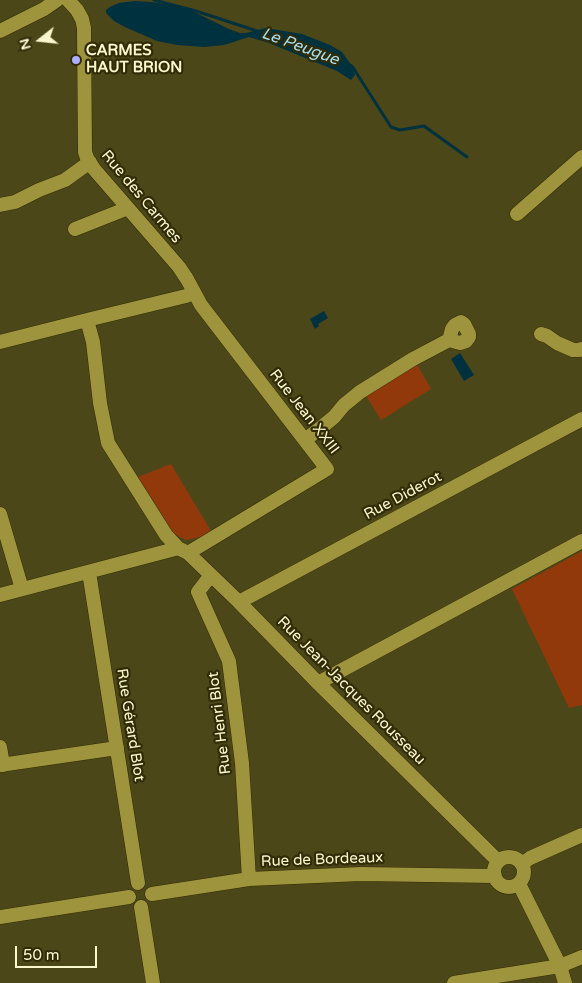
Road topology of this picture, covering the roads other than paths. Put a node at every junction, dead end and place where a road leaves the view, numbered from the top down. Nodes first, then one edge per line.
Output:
1 (57, 0) edge
2 (68, 0) edge
3 (0, 31) edge
4 (582, 157) edge
5 (90, 162) junction
6 (0, 205) edge
7 (127, 206) junction
8 (517, 214) dead end
9 (75, 229) dead end
10 (194, 293) junction
11 (87, 320) junction
12 (541, 334) dead end
13 (450, 340) dead end
14 (0, 342) edge
15 (582, 349) edge
16 (582, 419) edge
17 (305, 440) junction
18 (0, 514) edge
19 (582, 541) edge
20 (183, 550) junction
21 (89, 572) junction
22 (211, 575) junction
23 (22, 589) junction
24 (0, 595) edge
25 (239, 602) junction
26 (318, 683) junction
27 (0, 747) edge
28 (117, 748) junction
29 (2, 765) edge
30 (582, 835) edge
31 (498, 861) junction
32 (522, 864) junction
33 (495, 876) junction
34 (249, 879) junction
35 (138, 883) junction
36 (518, 884) junction
37 (152, 894) junction
38 (128, 897) junction
39 (141, 907) junction
40 (0, 917) edge
41 (582, 957) edge
42 (560, 966) junction
43 (153, 983) edge
44 (454, 983) edge
45 (565, 983) edge

1 - 3 street
2 - 5 street, Rue des Carmes
4 - 8 street
5 - 6 street
5 - 7 street, Rue des Carmes
7 - 9 street
7 - 10 street, Rue des Carmes
10 - 11 street
10 - 17 street, Rue Jean XXIII
11 - 14 street
11 - 20 street, Rue Jean-Jacques Rousseau
12 - 15 street
13 - 17 street
16 - 25 street, Rue Diderot
17 - 20 street, Rue Jean XXIII
18 - 23 street
19 - 26 street
20 - 21 street
20 - 22 street, Rue Jean-Jacques Rousseau
21 - 23 street
21 - 28 street, Rue Gérard Blot
22 - 25 street, Rue Jean-Jacques Rousseau
22 - 34 street, Rue Henri Blot
23 - 24 street
25 - 26 street, Rue Jean-Jacques Rousseau
26 - 31 street, Rue Jean-Jacques Rousseau
27 - 29 street
28 - 29 street
28 - 35 street, Rue Gérard Blot
30 - 32 street
31 - 32 street
31 - 33 street
32 - 36 street
33 - 34 street, Rue de Bordeaux
33 - 36 street
34 - 37 street, Rue de Bordeaux
35 - 37 street
35 - 38 street
36 - 42 street
37 - 39 street
38 - 39 street
38 - 40 street
39 - 43 street
41 - 42 street
42 - 44 street
42 - 45 street

